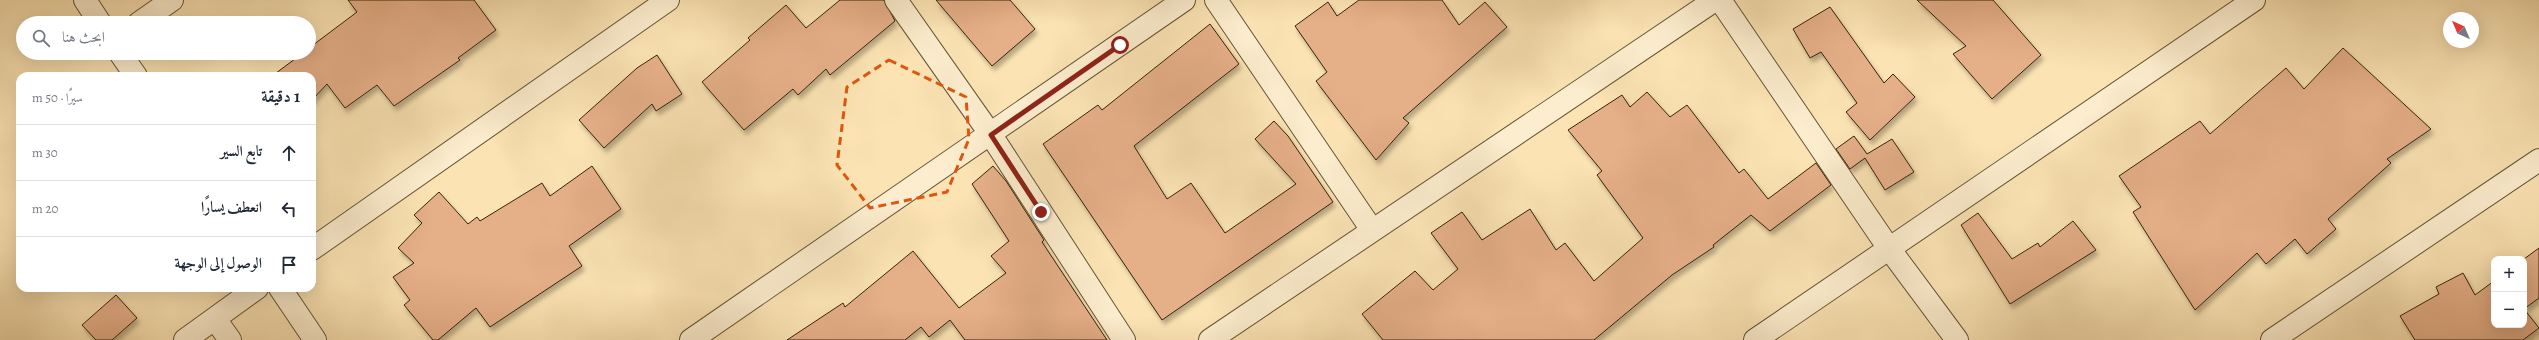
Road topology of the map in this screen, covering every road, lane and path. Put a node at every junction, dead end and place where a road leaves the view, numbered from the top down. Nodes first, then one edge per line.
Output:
1 (85, 0) edge
2 (172, 0) edge
3 (668, 0) edge
4 (896, 0) edge
5 (1184, 0) edge
6 (1216, 0) edge
7 (1715, 0) edge
8 (1720, 0) edge
9 (2254, 0) edge
10 (95, 16) edge
11 (149, 16) edge
12 (125, 60) edge
13 (133, 72) edge
14 (991, 135) junction
15 (2539, 160) edge
16 (1372, 230) junction
17 (316, 246) edge
18 (1888, 247) junction
19 (252, 292) edge
20 (283, 292) edge
21 (215, 319) junction
22 (185, 340) edge
23 (230, 340) edge
24 (315, 340) edge
25 (691, 340) edge
26 (1124, 340) edge
27 (1210, 340) edge
28 (1755, 340) edge
29 (1957, 340) edge
30 (2272, 340) edge

1 - 10 street
2 - 11 street
3 - 17 street
4 - 14 street
5 - 14 street
6 - 16 street
7 - 16 street
8 - 18 street
9 - 18 street
12 - 13 street
14 - 25 street
14 - 26 street
15 - 30 street
16 - 27 street
18 - 28 street
18 - 29 street
19 - 21 street
20 - 24 street
21 - 22 street
21 - 23 street

